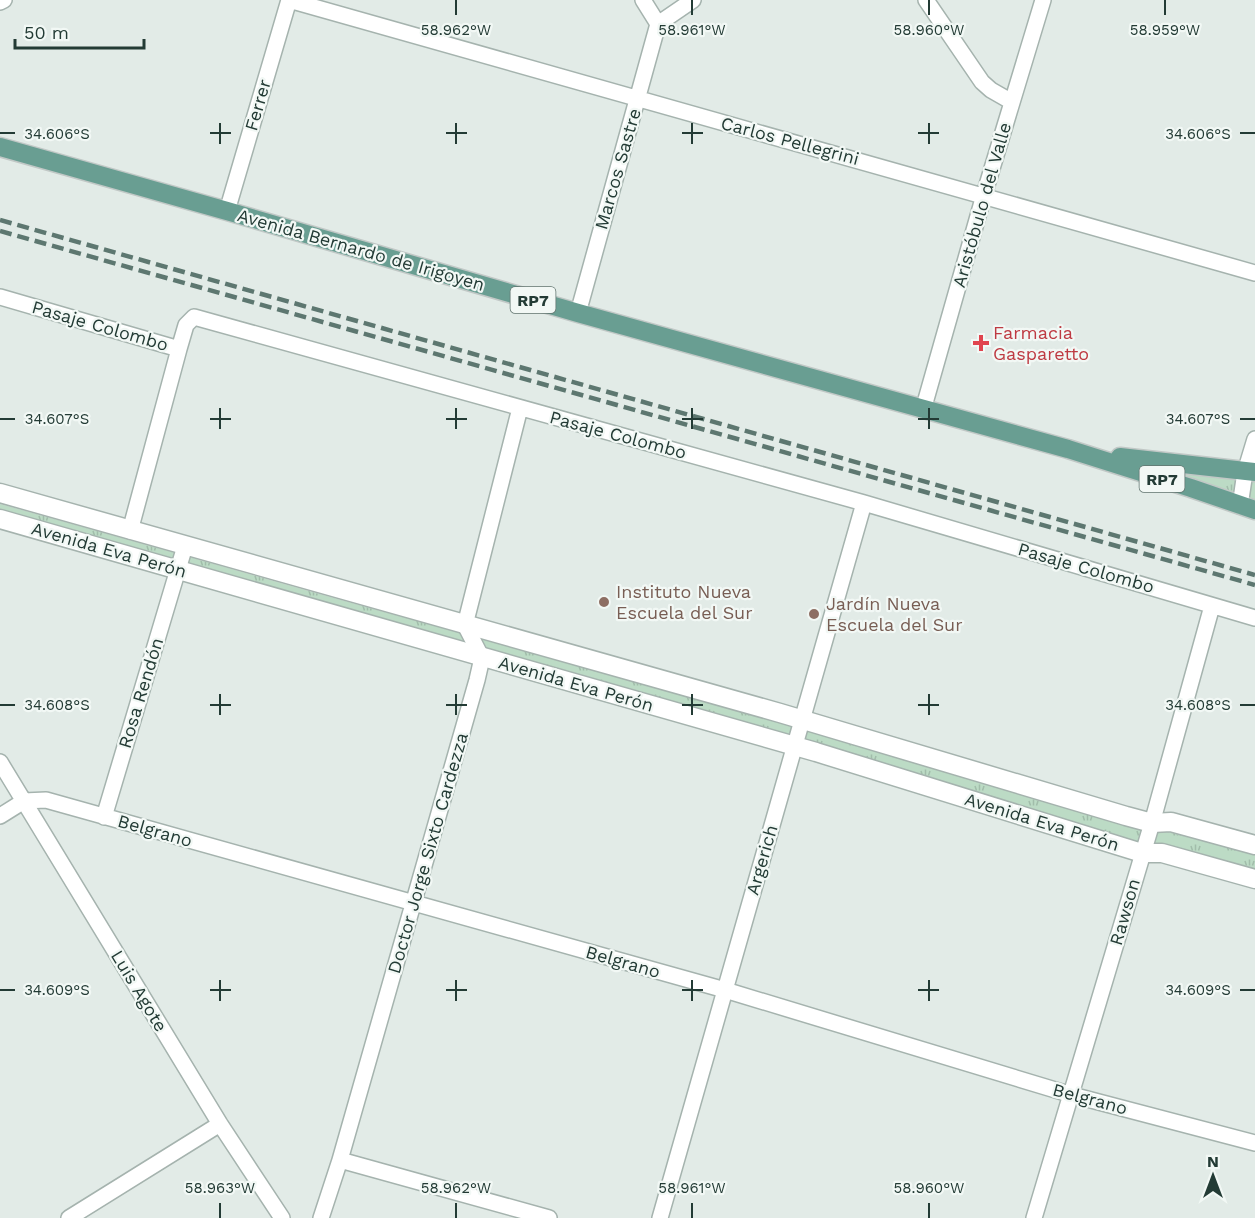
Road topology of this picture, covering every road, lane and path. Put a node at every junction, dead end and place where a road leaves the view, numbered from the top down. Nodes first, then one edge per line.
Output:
1 (289, 0) edge
2 (643, 0) edge
3 (693, 0) edge
4 (926, 0) edge
5 (1042, 0) edge
6 (658, 24) junction
7 (638, 99) junction
8 (1012, 102) junction
9 (0, 147) edge
10 (984, 195) junction
11 (227, 211) junction
12 (1255, 273) edge
13 (0, 297) edge
14 (578, 313) junction
15 (179, 349) junction
16 (520, 408) junction
17 (923, 410) junction
18 (1255, 439) edge
19 (1068, 449) junction
20 (1250, 472) edge
21 (0, 493) edge
22 (864, 503) junction
23 (1247, 508) edge
24 (0, 519) edge
25 (130, 531) junction
26 (185, 546) junction
27 (178, 570) junction
28 (1212, 606) junction
29 (1255, 618) edge
30 (465, 625) junction
31 (482, 658) junction
32 (802, 719) junction
33 (794, 746) junction
34 (0, 762) edge
35 (24, 801) junction
36 (0, 816) edge
37 (104, 817) junction
38 (1152, 823) junction
39 (1255, 845) edge
40 (1142, 853) junction
41 (1255, 879) edge
42 (414, 903) junction
43 (725, 990) junction
44 (1072, 1095) junction
45 (220, 1124) junction
46 (1255, 1143) edge
47 (340, 1160) junction
48 (69, 1218) edge
49 (282, 1218) edge
50 (321, 1218) edge
51 (549, 1218) edge
52 (660, 1218) edge
53 (1034, 1218) edge

1 - 7 street, Carlos Pellegrini
1 - 11 street, Ferrer
2 - 6 street
3 - 6 street
4 - 8 street
5 - 8 street, Aristóbulo del Valle
6 - 7 street, Marcos Sastre
7 - 10 street, Carlos Pellegrini
7 - 14 street, Marcos Sastre
8 - 10 street, Aristóbulo del Valle
9 - 11 main road, Avenida Bernardo de Irigoyen / RP7
10 - 12 street, Carlos Pellegrini
10 - 17 street, Aristóbulo del Valle
11 - 14 main road, Avenida Bernardo de Irigoyen / RP7
13 - 15 street, Pasaje Colombo
14 - 17 main road, Avenida Bernardo de Irigoyen / RP7
15 - 16 street, Pasaje Colombo
15 - 25 street
16 - 22 street, Pasaje Colombo
16 - 30 street
17 - 19 main road, Avenida Bernardo de Irigoyen / RP7
18 - 20 street
19 - 20 main road, RP7
19 - 23 main road, RP7
20 - 23 street
21 - 25 street, Avenida Eva Perón
22 - 28 street, Pasaje Colombo
22 - 32 street, Argerich
24 - 27 street, Avenida Eva Perón
25 - 26 street, Avenida Eva Perón
26 - 27 street, Rosa Rendón
26 - 30 street, Avenida Eva Perón
27 - 31 street, Avenida Eva Perón
27 - 37 street, Rosa Rendón
28 - 29 street, Pasaje Colombo
28 - 38 street, Rawson
30 - 31 street
30 - 32 street, Avenida Eva Perón
31 - 33 street, Avenida Eva Perón
31 - 42 street, Doctor Jorge Sixto Cardezza
32 - 33 street, Argerich
32 - 38 street, Avenida Eva Perón
33 - 40 street, Avenida Eva Perón
33 - 43 street, Argerich
34 - 35 street, Luis Agote
35 - 36 street
35 - 37 street, Belgrano
35 - 45 street, Luis Agote
37 - 42 street, Belgrano
38 - 39 street, Avenida Eva Perón
38 - 40 street, Rawson
40 - 41 street, Avenida Eva Perón
40 - 44 street, Rawson
42 - 43 street, Belgrano
42 - 47 street, Doctor Jorge Sixto Cardezza
43 - 44 street, Belgrano
43 - 52 street, Argerich
44 - 46 street, Belgrano
44 - 53 street, Rawson
45 - 48 street
45 - 49 street, Luis Agote
47 - 50 street, Doctor Jorge Sixto Cardezza
47 - 51 street

